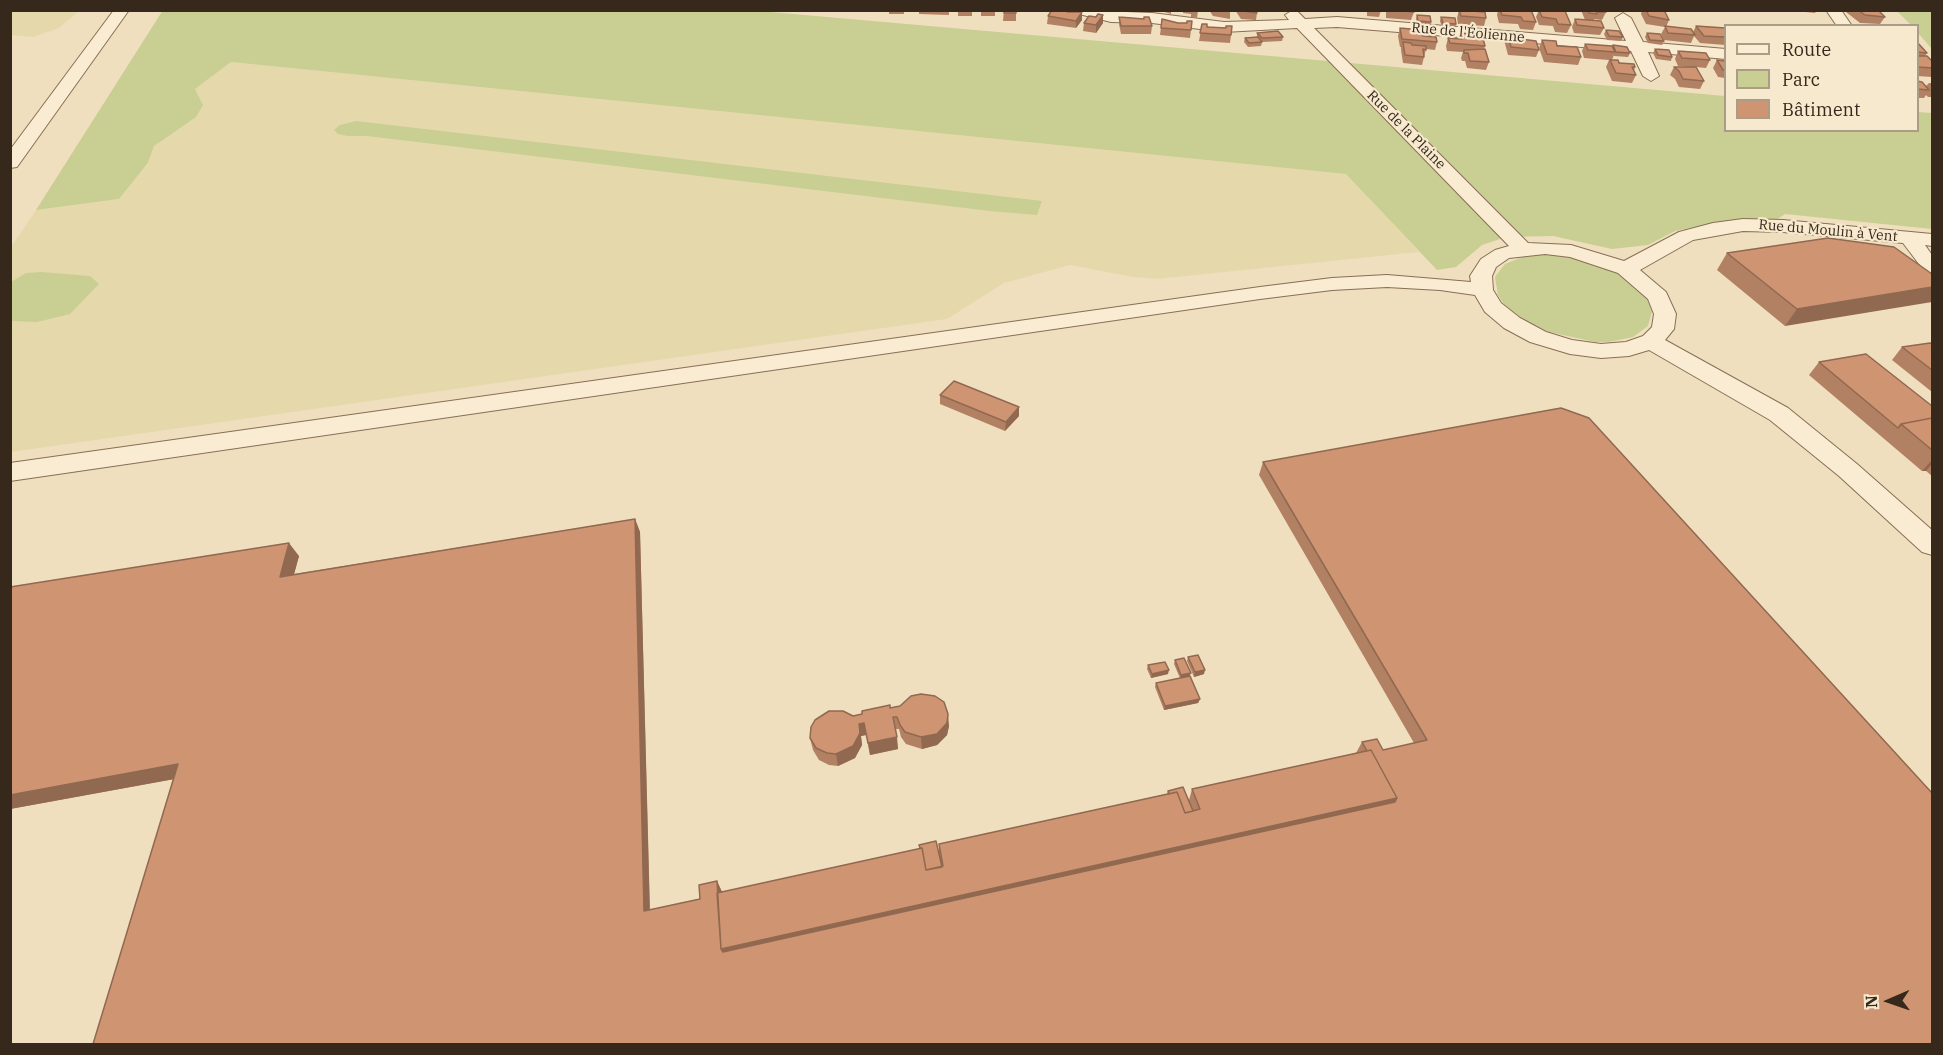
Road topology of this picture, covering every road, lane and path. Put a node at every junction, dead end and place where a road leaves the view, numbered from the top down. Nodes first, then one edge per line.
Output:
1 (122, 10) edge
2 (1080, 10) edge
3 (1833, 10) edge
4 (1294, 17) edge
5 (1623, 18) dead end
6 (1844, 24) edge
7 (1637, 47) junction
8 (1724, 54) edge
9 (1651, 76) dead end
10 (10, 163) edge
11 (1909, 238) junction
12 (1932, 240) edge
13 (1523, 249) junction
14 (1932, 268) edge
15 (1625, 269) junction
16 (1482, 290) junction
17 (1651, 341) junction
18 (10, 472) edge
19 (1932, 545) edge

1 - 10 street
2 - 4 street, Rue de l'Éolienne
3 - 6 street
4 - 7 street, Rue de l'Éolienne
4 - 13 street, Rue de la Plaine
5 - 7 street
7 - 8 street, Rue de l'Éolienne
7 - 9 street
11 - 12 street, Rue du Moulin à Vent
11 - 14 street
11 - 15 street, Rue du Moulin à Vent
13 - 15 street
13 - 16 street
15 - 17 street
16 - 17 street
16 - 18 street
17 - 19 street

